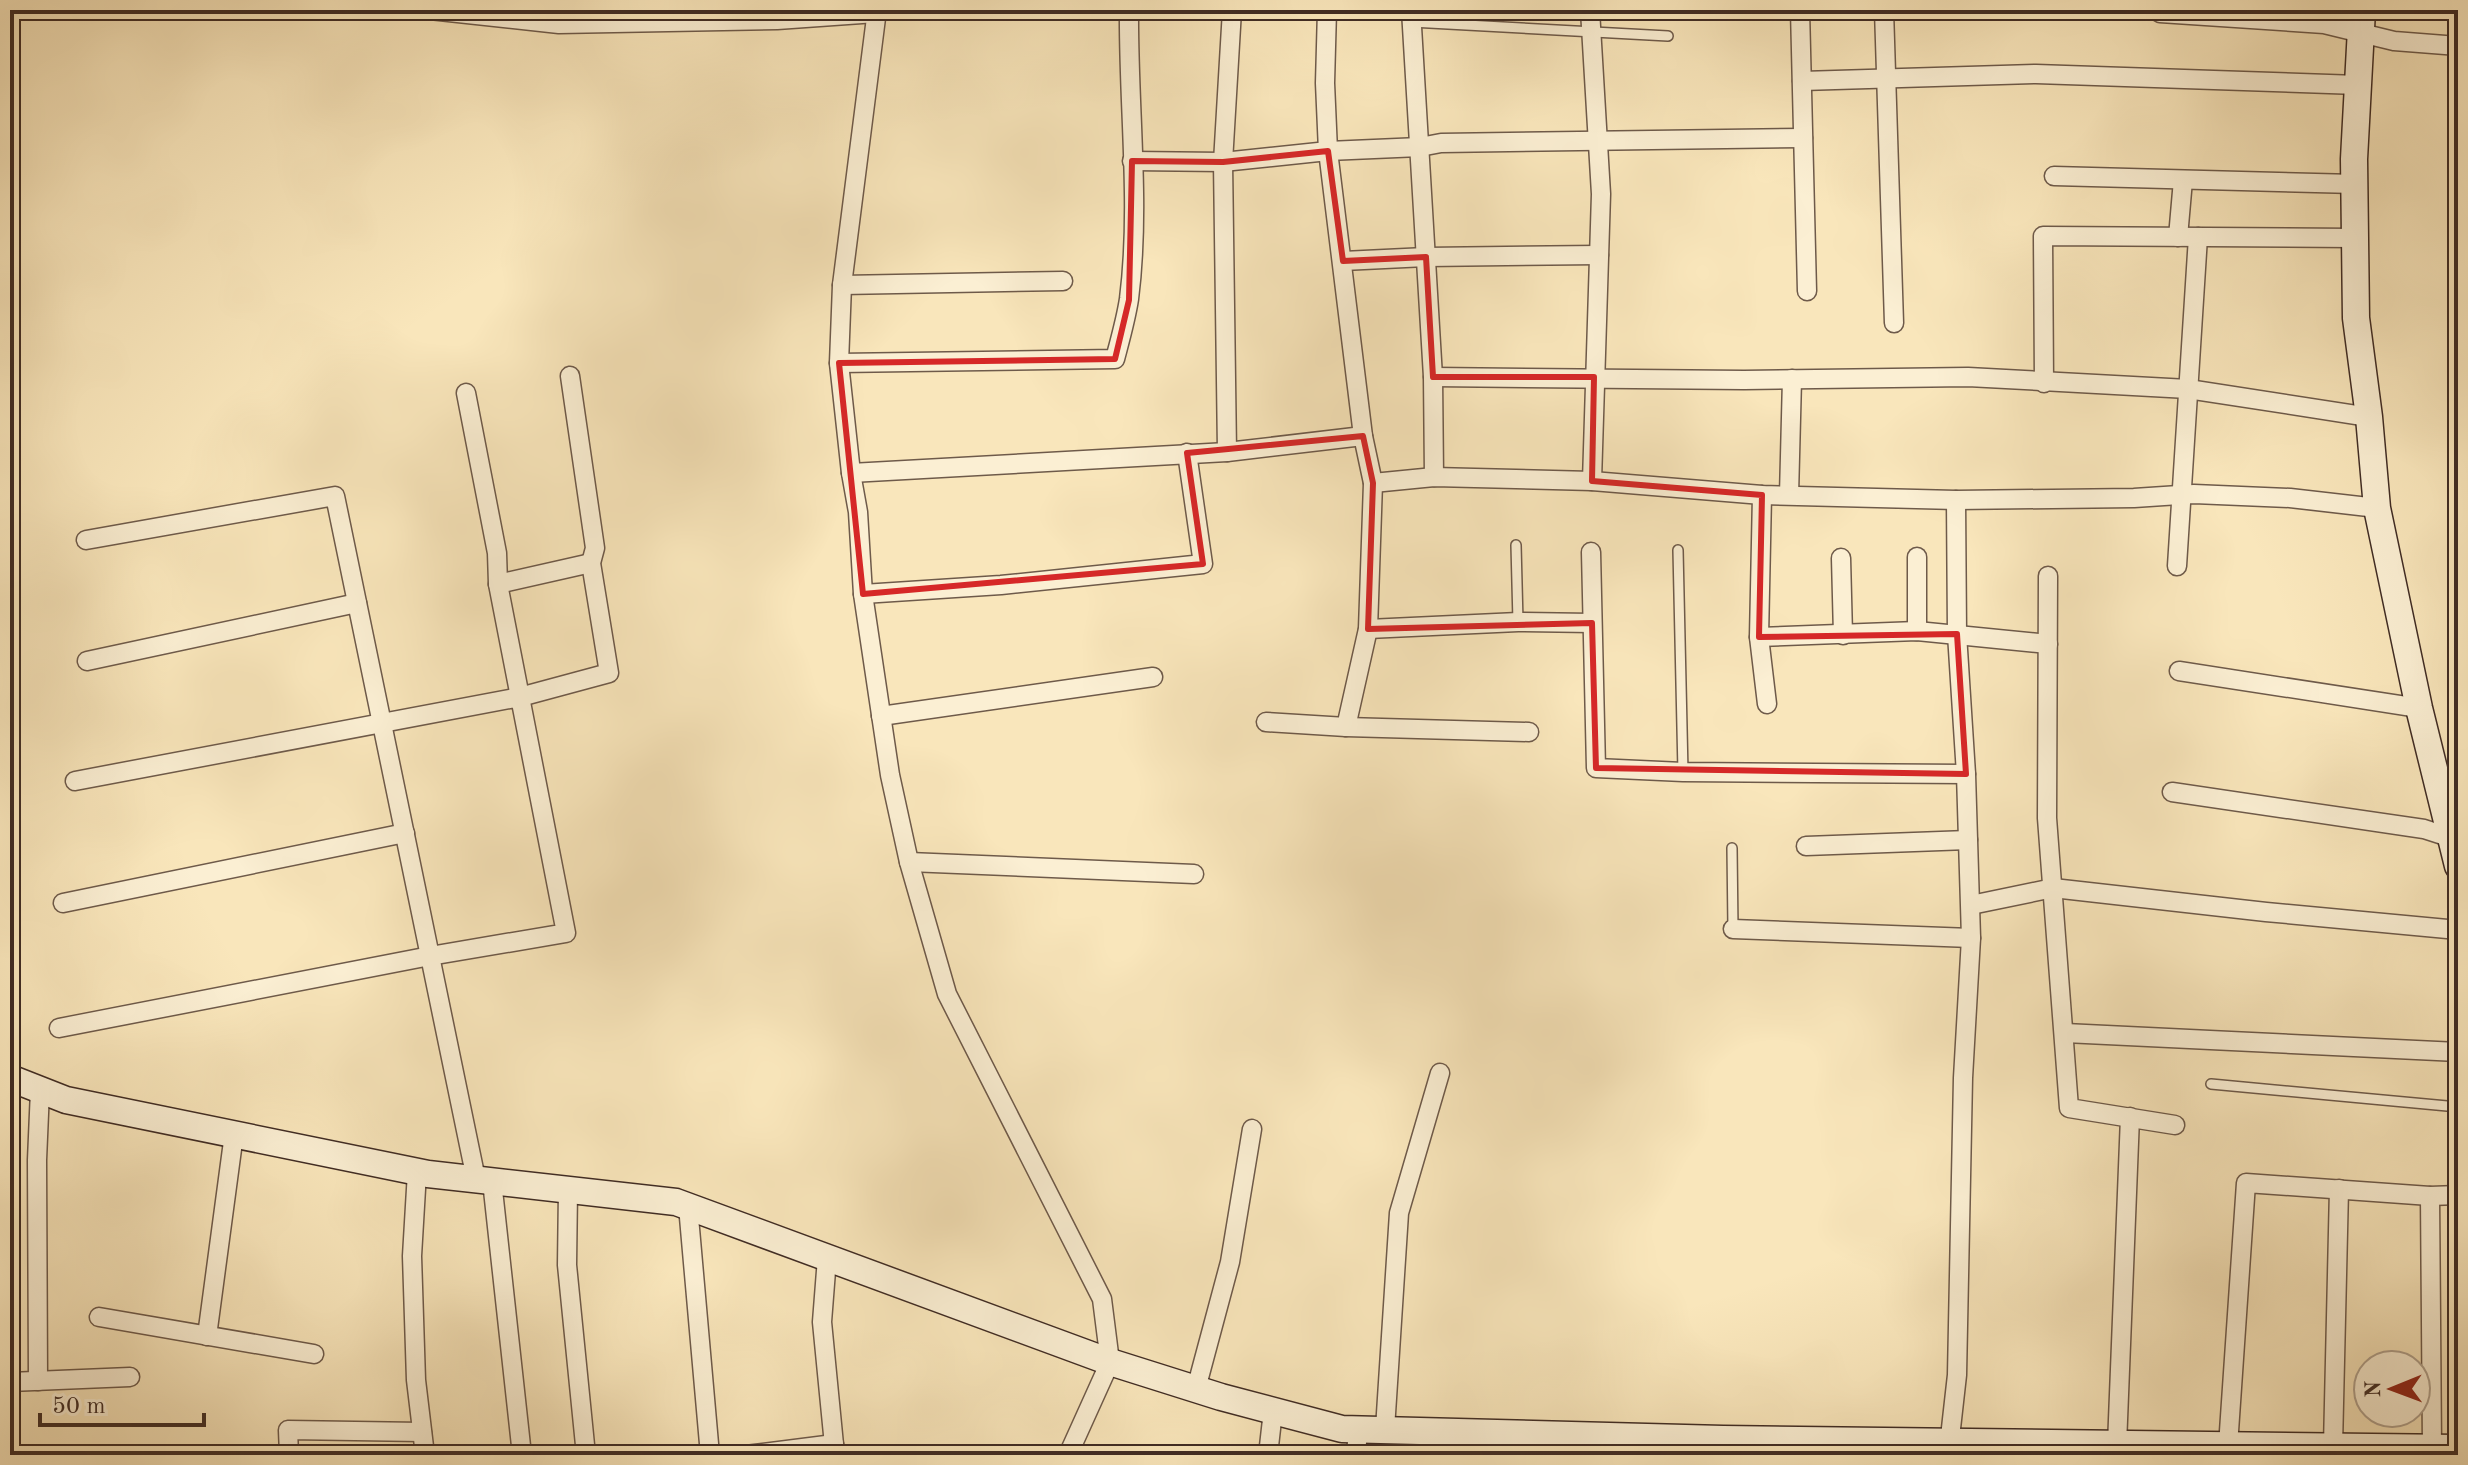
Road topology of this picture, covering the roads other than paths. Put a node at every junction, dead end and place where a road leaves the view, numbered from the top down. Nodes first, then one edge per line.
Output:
1 (430, 10) edge
2 (1129, 10) edge
3 (1232, 10) edge
4 (1327, 10) edge
5 (1590, 10) edge
6 (1800, 10) edge
7 (1884, 10) edge
8 (2161, 10) edge
9 (876, 12) edge
10 (1411, 16) edge
11 (2362, 22) edge
12 (1591, 30) junction
13 (1668, 36) dead end
14 (2458, 46) edge
15 (1887, 80) junction
16 (1802, 81) junction
17 (2358, 85) junction
18 (1803, 138) junction
19 (1598, 139) junction
20 (1420, 147) junction
21 (1328, 151) junction
22 (1132, 161) junction
23 (1223, 162) junction
24 (2054, 176) dead end
25 (2183, 180) junction
26 (2355, 184) junction
27 (2178, 237) junction
28 (2198, 237) junction
29 (2355, 238) junction
30 (1599, 255) junction
31 (1426, 257) junction
32 (1343, 261) junction
33 (1063, 281) dead end
34 (842, 285) junction
35 (1807, 291) dead end
36 (1894, 323) dead end
37 (839, 363) junction
38 (570, 376) dead end
39 (1433, 377) junction
40 (1594, 377) junction
41 (1792, 379) junction
42 (2044, 383) junction
43 (2188, 389) junction
44 (466, 393) dead end
45 (2369, 417) junction
46 (1363, 436) junction
47 (1227, 452) junction
48 (1187, 453) junction
49 (851, 473) junction
50 (1434, 477) junction
51 (1592, 481) junction
52 (1373, 483) junction
53 (1762, 495) junction
54 (1789, 495) junction
55 (2180, 496) junction
56 (1956, 500) junction
57 (2377, 508) junction
58 (86, 540) dead end
59 (1516, 545) dead end
60 (1678, 550) dead end
61 (1591, 552) dead end
62 (1917, 557) dead end
63 (1841, 558) dead end
64 (591, 563) junction
65 (2177, 566) dead end
66 (2048, 576) dead end
67 (498, 584) junction
68 (863, 594) junction
69 (357, 603) junction
70 (1518, 622) junction
71 (1592, 623) junction
72 (1368, 629) junction
73 (1917, 631) junction
74 (1957, 634) junction
75 (1843, 635) junction
76 (1759, 637) junction
77 (2048, 644) junction
78 (87, 661) dead end
79 (2179, 671) dead end
80 (1153, 677) dead end
81 (520, 697) junction
82 (1767, 704) dead end
83 (2419, 708) junction
84 (881, 716) junction
85 (1266, 722) dead end
86 (382, 723) junction
87 (1346, 727) junction
88 (1529, 732) dead end
89 (1683, 772) junction
90 (1966, 774) junction
91 (75, 781) dead end
92 (2172, 792) dead end
93 (405, 833) junction
94 (1968, 840) junction
95 (2455, 840) edge
96 (1806, 846) dead end
97 (1732, 848) dead end
98 (909, 862) junction
99 (2458, 866) edge
100 (1194, 874) dead end
101 (2053, 888) junction
102 (63, 903) dead end
103 (1971, 905) junction
104 (1733, 929) joint
105 (2458, 930) edge
106 (1971, 938) junction
107 (430, 956) junction
108 (59, 1028) dead end
109 (2065, 1033) junction
110 (2458, 1052) edge
111 (1440, 1073) dead end
112 (10, 1078) edge
113 (2211, 1084) dead end
114 (40, 1090) junction
115 (2458, 1107) edge
116 (2130, 1117) junction
117 (2175, 1125) dead end
118 (1252, 1129) dead end
119 (234, 1134) junction
120 (417, 1172) junction
121 (484, 1180) junction
122 (2339, 1189) junction
123 (568, 1190) junction
124 (2458, 1195) edge
125 (2430, 1196) junction
126 (688, 1206) junction
127 (827, 1258) junction
128 (99, 1317) dead end
129 (207, 1336) junction
130 (314, 1354) dead end
131 (1110, 1362) junction
132 (130, 1377) dead end
133 (38, 1381) junction
134 (10, 1382) edge
135 (1196, 1389) junction
136 (1273, 1411) junction
137 (1385, 1429) junction
138 (422, 1432) junction
139 (1357, 1442) edge
140 (1450, 1443) edge
141 (1540, 1444) edge
142 (2117, 1445) junction
143 (2228, 1446) junction
144 (2333, 1446) junction
145 (1752, 1447) edge
146 (1825, 1448) edge
147 (1948, 1449) edge
148 (834, 1450) edge
149 (2440, 1450) edge
150 (2180, 1451) edge
151 (289, 1455) edge
152 (425, 1455) edge
153 (522, 1455) edge
154 (586, 1455) edge
155 (710, 1455) edge
156 (746, 1455) edge
157 (1068, 1455) edge
158 (1268, 1455) edge

1 - 9 street
2 - 22 street
3 - 23 street
4 - 21 street
5 - 12 street
6 - 16 street
7 - 15 street
8 - 11 street
9 - 34 street
10 - 12 lane
10 - 20 street
11 - 14 street
11 - 17 street
12 - 13 lane
12 - 19 street
15 - 16 street
15 - 17 street
15 - 36 street
16 - 18 street
17 - 26 street
18 - 19 street
18 - 35 street
19 - 20 street
19 - 30 street
20 - 21 street
20 - 31 street
21 - 23 street
21 - 32 street
22 - 23 street
22 - 37 street
23 - 47 street
24 - 25 street
25 - 26 street
25 - 27 street
26 - 29 street
27 - 28 street
27 - 42 street
28 - 29 street
28 - 43 street
29 - 45 street
30 - 31 street
30 - 40 street
31 - 32 street
31 - 39 street
32 - 46 street
33 - 34 street
34 - 37 street
37 - 49 street
38 - 64 street
39 - 40 street
39 - 50 street
40 - 41 street
40 - 51 street
41 - 42 street
41 - 54 street
42 - 43 street
43 - 45 street
43 - 55 street
44 - 67 street
45 - 57 street
46 - 47 street
46 - 52 street
47 - 48 street
48 - 49 street
48 - 68 street
49 - 68 street
50 - 51 street
50 - 52 street
51 - 53 street
52 - 72 street
53 - 54 street
53 - 76 street
54 - 56 street
55 - 56 street
55 - 57 street
55 - 65 street
56 - 74 street
57 - 83 street
58 - 69 street
59 - 70 lane
60 - 89 lane
61 - 71 street
62 - 73 street
63 - 75 street
64 - 67 street
64 - 81 street
66 - 77 street
67 - 81 street
68 - 84 street
69 - 78 street
69 - 86 street
70 - 71 street
70 - 72 street
71 - 89 street
72 - 87 street
73 - 74 street
73 - 75 street
74 - 77 street
74 - 90 street
75 - 76 street
76 - 82 street
77 - 101 street
79 - 83 street
80 - 84 street
81 - 86 street
81 - 107 street
83 - 95 street
84 - 98 street
85 - 87 street
86 - 91 street
86 - 93 street
87 - 88 street
89 - 90 street
90 - 94 street
92 - 95 street
93 - 102 street
93 - 107 street
94 - 96 street
94 - 103 street
95 - 99 street
97 - 104 lane
98 - 100 street
98 - 131 street
101 - 103 street
101 - 105 street
101 - 109 street
103 - 106 street
104 - 106 street
106 - 147 street
107 - 108 street
107 - 121 street
109 - 110 street
109 - 116 street
111 - 137 street
112 - 114 street
113 - 115 lane
114 - 119 street
114 - 133 street
116 - 117 street
116 - 142 street
118 - 135 street
119 - 120 street
119 - 129 street
120 - 121 street
120 - 138 street
121 - 123 street
121 - 153 street
122 - 125 street
122 - 143 street
122 - 144 street
123 - 126 street
123 - 154 street
124 - 125 street
125 - 149 street
126 - 127 street
126 - 155 street
127 - 131 street
127 - 148 street
128 - 129 street
129 - 130 street
131 - 135 street
131 - 157 street
132 - 133 street
133 - 134 street
135 - 136 street
136 - 139 street
136 - 158 street
137 - 139 street
137 - 140 street
138 - 151 street
138 - 152 street
140 - 141 street
141 - 145 street
142 - 147 street
142 - 150 street
143 - 144 street
143 - 150 street
144 - 149 street
145 - 146 street
146 - 147 street
148 - 156 street

